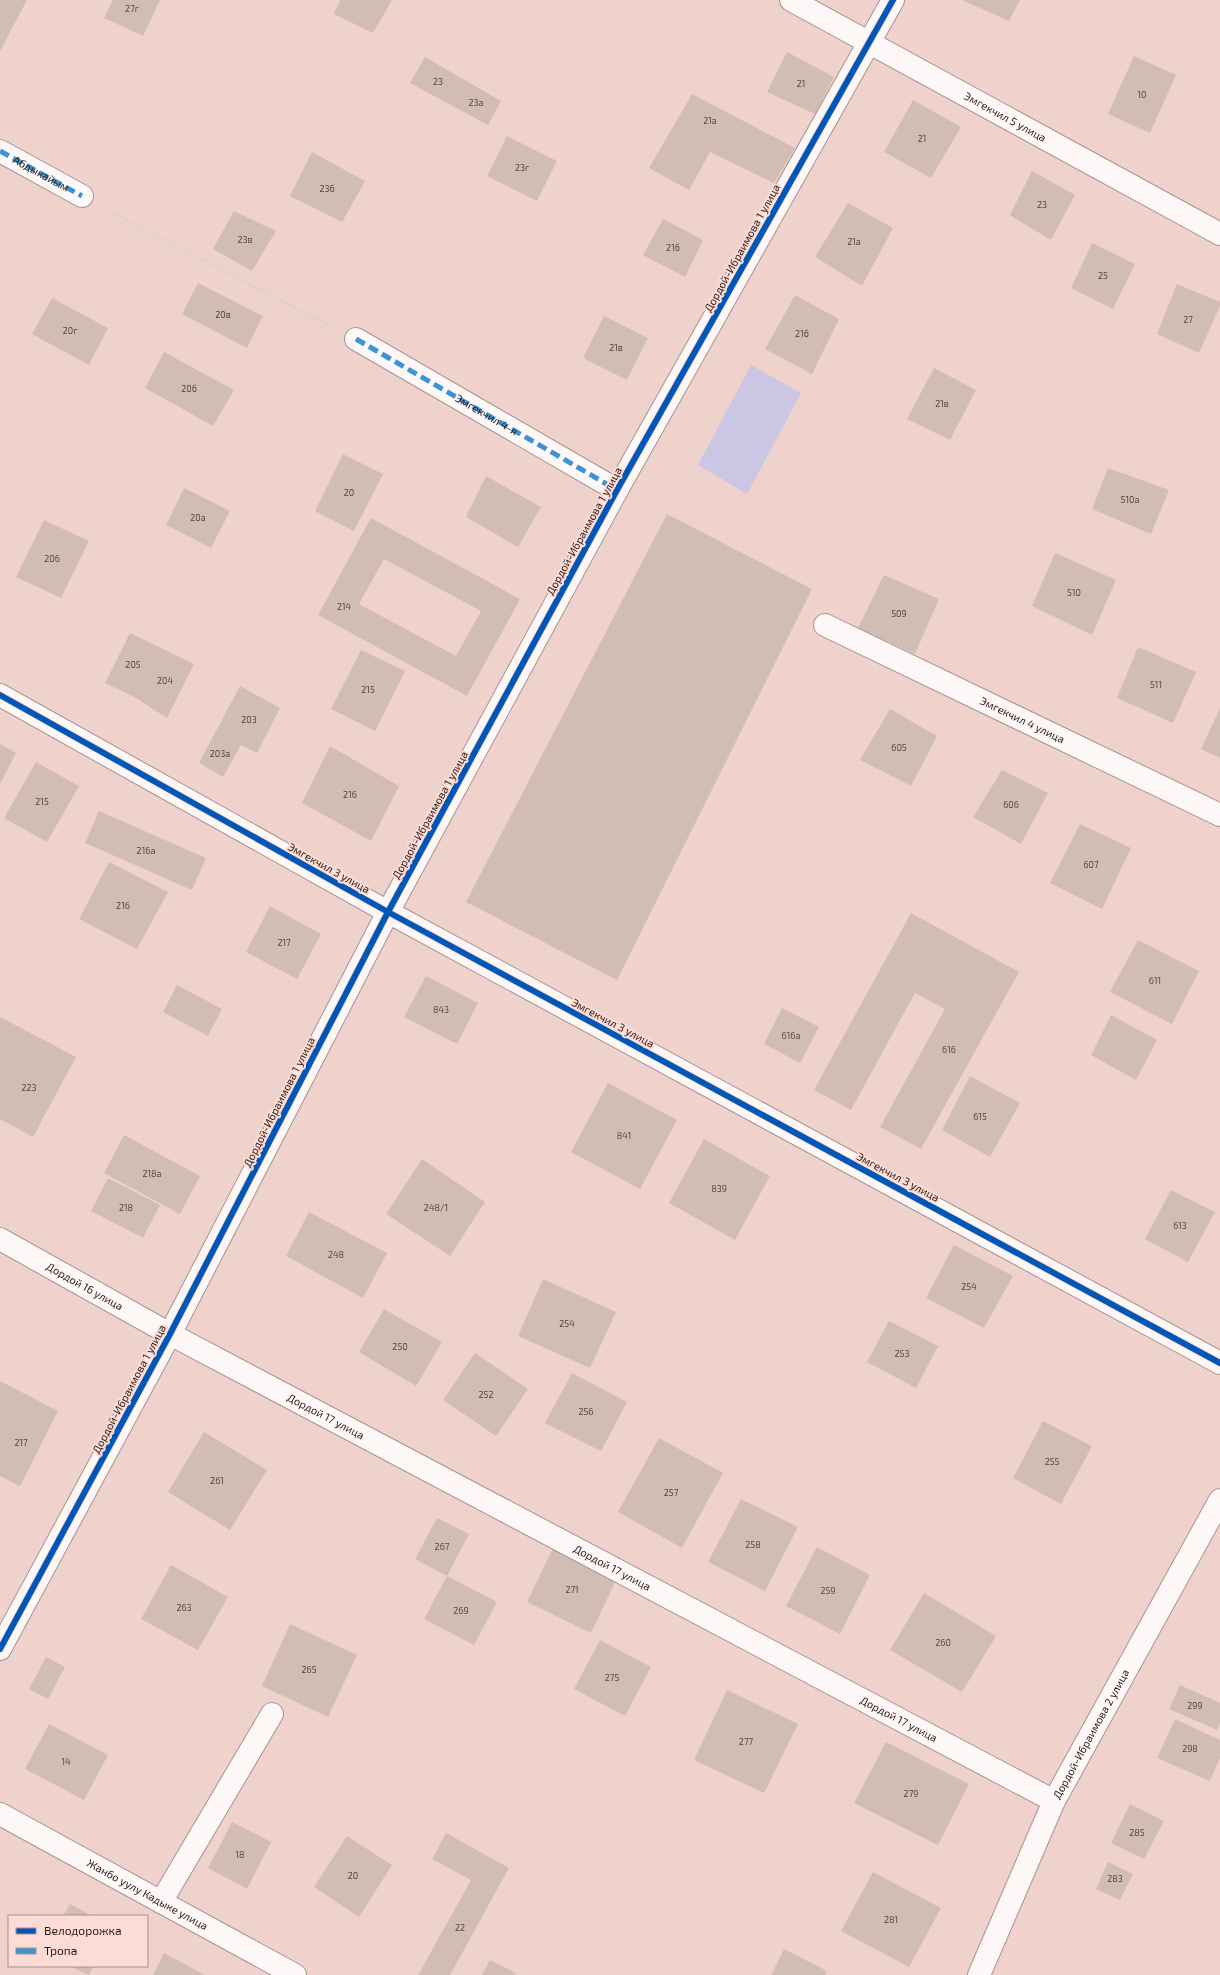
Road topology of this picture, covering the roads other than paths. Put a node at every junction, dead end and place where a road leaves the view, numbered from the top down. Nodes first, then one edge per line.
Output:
1 (791, 0) edge
2 (893, 0) edge
3 (869, 43) junction
4 (0, 151) edge
5 (82, 196) road end
6 (1220, 234) edge
7 (356, 339) road end
8 (618, 490) junction
9 (825, 625) dead end
10 (0, 695) edge
11 (1220, 815) edge
12 (388, 912) junction
13 (0, 1239) edge
14 (170, 1334) junction
15 (1220, 1363) edge
16 (1220, 1500) edge
17 (0, 1649) edge
18 (272, 1714) dead end
19 (1054, 1801) junction
20 (0, 1814) edge
21 (160, 1902) junction
22 (295, 1975) edge
23 (979, 1975) edge

1 - 3 street, Эмгекчил 5 улица
2 - 3 street, Дордой-Ибраимова 1 улица
3 - 6 street, Эмгекчил 5 улица
3 - 8 street, Дордой-Ибраимова 1 улица
4 - 5 street, Абдыкайым
7 - 8 street, Эмгекчил 4-я
8 - 12 street, Дордой-Ибраимова 1 улица
9 - 11 street, Эмгекчил 4 улица
10 - 12 street, Эмгекчил 3 улица
12 - 14 street, Дордой-Ибраимова 1 улица
12 - 15 street, Эмгекчил 3 улица
13 - 14 street, Дордой 16 улица
14 - 17 street, Дордой-Ибраимова 1 улица
14 - 19 street, Дордой 17 улица
16 - 19 street, Дордой-Ибраимова 2 улица
18 - 21 street
19 - 23 street, Дордой-Ибраимова 2 улица
20 - 21 street, Жанбо уулу Кадыке улица
21 - 22 street, Жанбо уулу Кадыке улица

